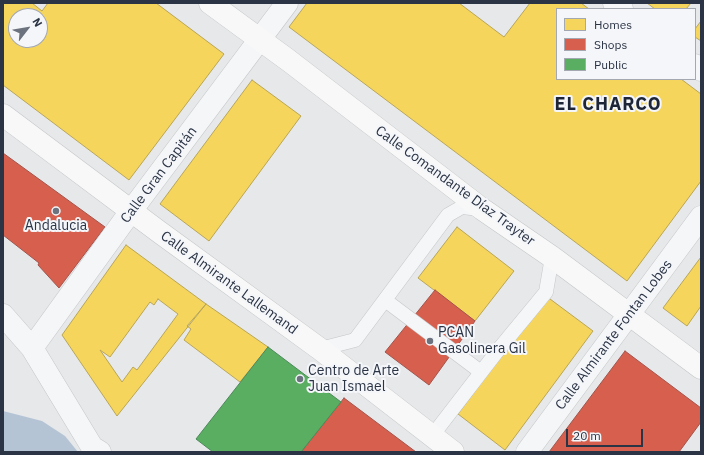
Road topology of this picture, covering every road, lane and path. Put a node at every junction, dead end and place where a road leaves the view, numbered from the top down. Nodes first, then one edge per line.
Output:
1 (210, 3) edge
2 (287, 3) edge
3 (260, 39) junction
4 (3, 115) edge
5 (482, 209) junction
6 (131, 211) junction
7 (701, 217) edge
8 (552, 257) junction
9 (385, 300) junction
10 (629, 314) junction
11 (3, 315) edge
12 (32, 348) junction
13 (320, 349) junction
14 (701, 368) edge
15 (481, 372) junction
16 (432, 436) junction
17 (100, 452) edge
18 (453, 452) edge
19 (526, 452) edge

1 - 3 main road, Calle Comandante Díaz Trayter
2 - 3 street, Calle Gran Capitán
3 - 5 main road, Calle Comandante Díaz Trayter
3 - 6 street, Calle Gran Capitán
4 - 6 main road, Calle Almirante Lallemand
5 - 8 main road, Calle Comandante Díaz Trayter
5 - 9 lane
6 - 12 street, Calle Gran Capitán
6 - 13 main road, Calle Almirante Lallemand
7 - 10 street, Calle Almirante Fontan Lobes
8 - 10 main road, Calle Comandante Díaz Trayter
8 - 15 lane
9 - 13 lane
9 - 15 lane
10 - 14 main road, Calle Comandante Díaz Trayter
10 - 19 street, Calle Almirante Fontan Lobes
11 - 12 street
12 - 17 street
13 - 16 main road, Calle Almirante Lallemand
15 - 16 lane
16 - 18 main road, Calle Almirante Lallemand

